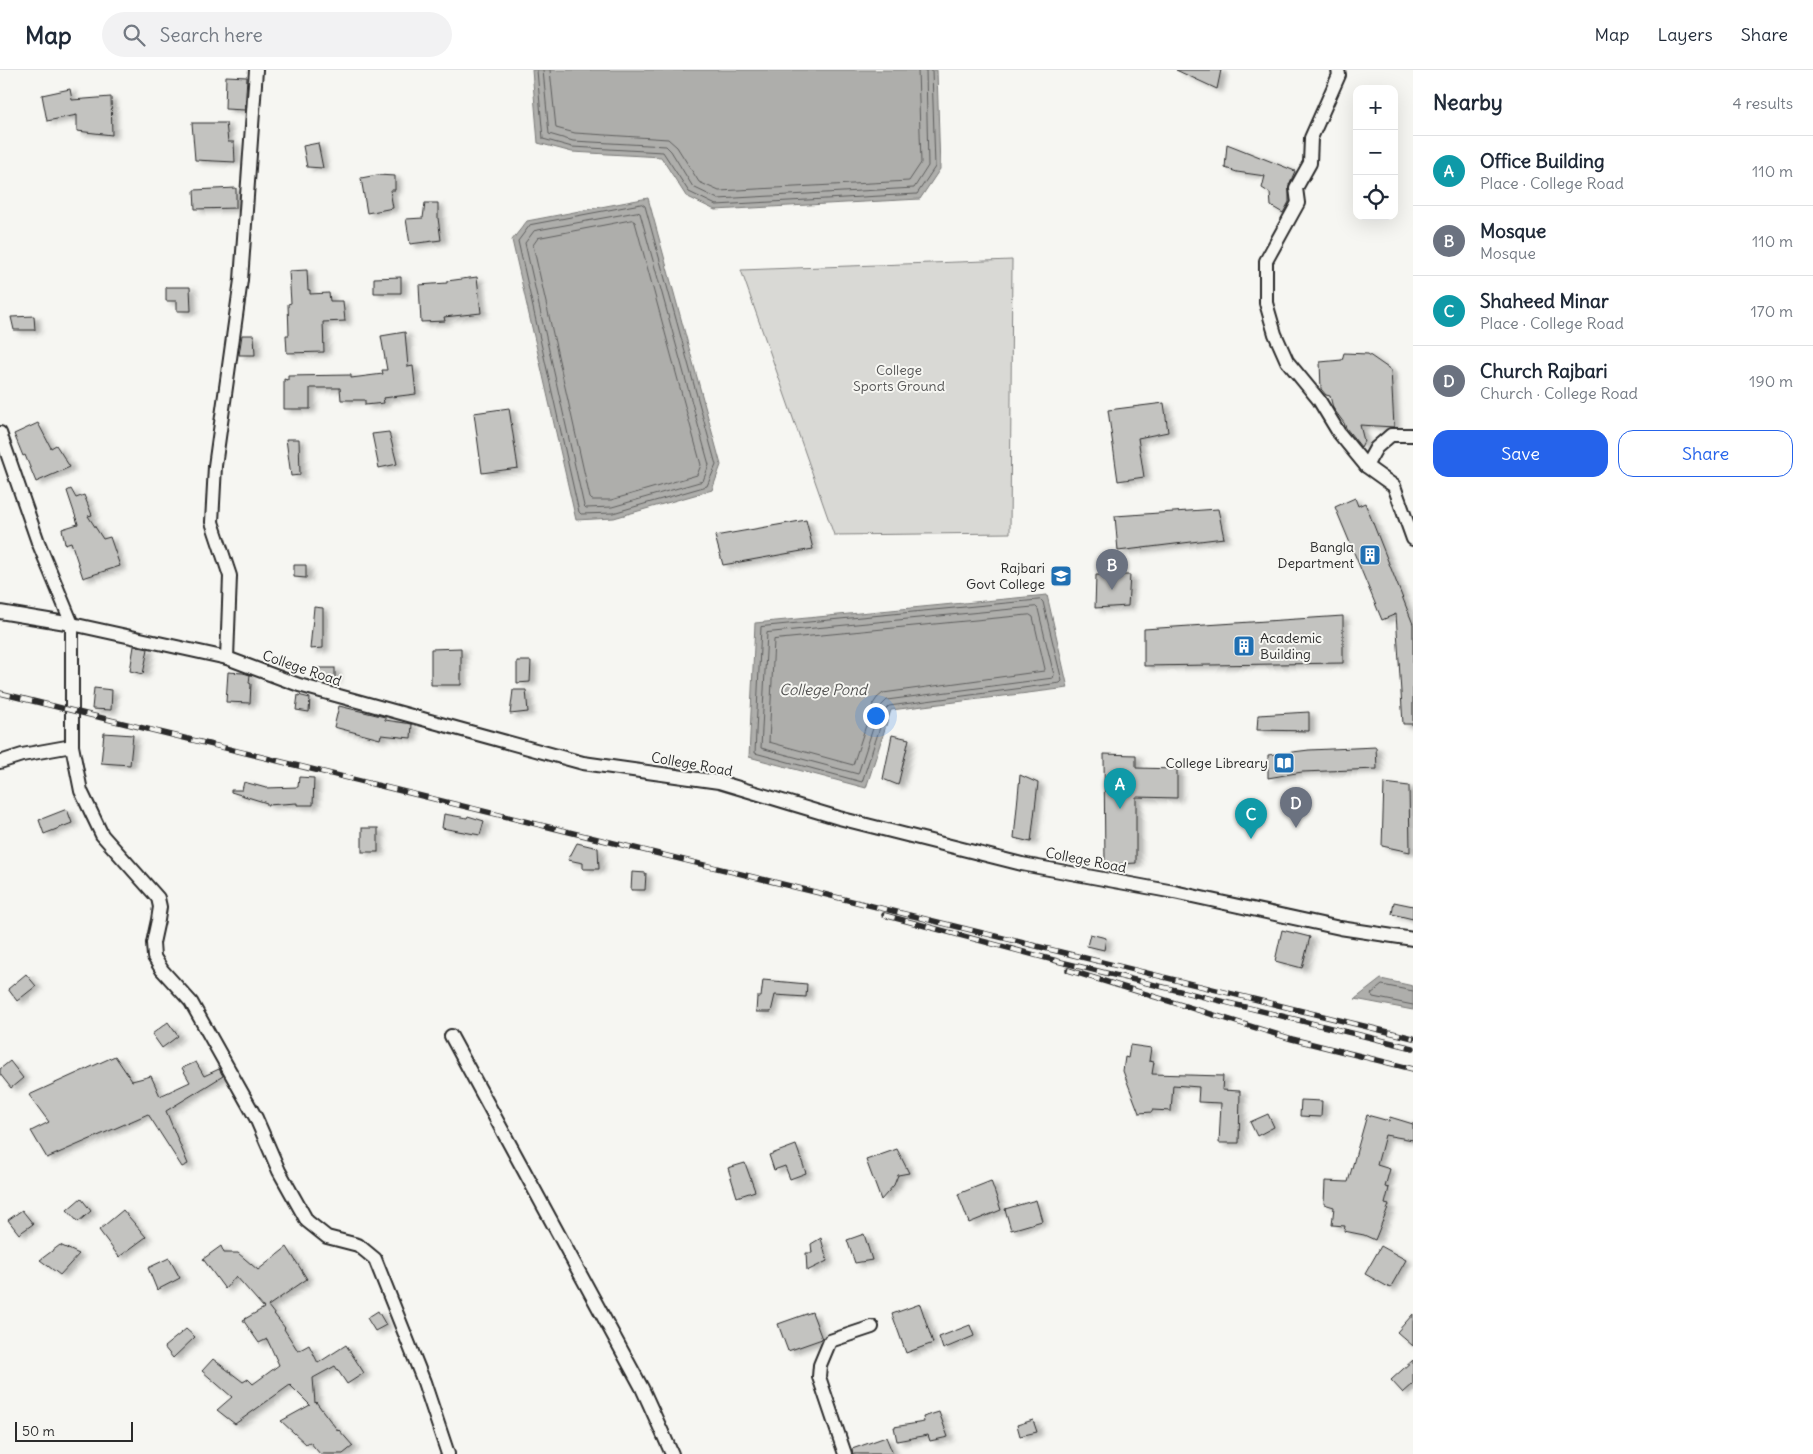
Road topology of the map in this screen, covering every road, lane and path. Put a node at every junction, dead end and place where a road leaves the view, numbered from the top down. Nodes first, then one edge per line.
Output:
1 (256, 70) edge
2 (1338, 70) edge
3 (0, 432) edge
4 (1413, 435) edge
5 (1366, 466) junction
6 (1413, 539) edge
7 (0, 612) edge
8 (72, 624) junction
9 (227, 658) junction
10 (72, 746) junction
11 (0, 762) edge
12 (1413, 939) edge
13 (451, 1036) dead end
14 (872, 1327) dead end
15 (448, 1454) edge
16 (672, 1454) edge
17 (845, 1454) edge

1 - 9 street
2 - 5 street
3 - 8 street
4 - 5 street
5 - 6 street
7 - 8 street, College Road
8 - 9 street, College Road
8 - 10 street
9 - 12 street, College Road
10 - 11 street
10 - 15 street
13 - 16 street
14 - 17 street

